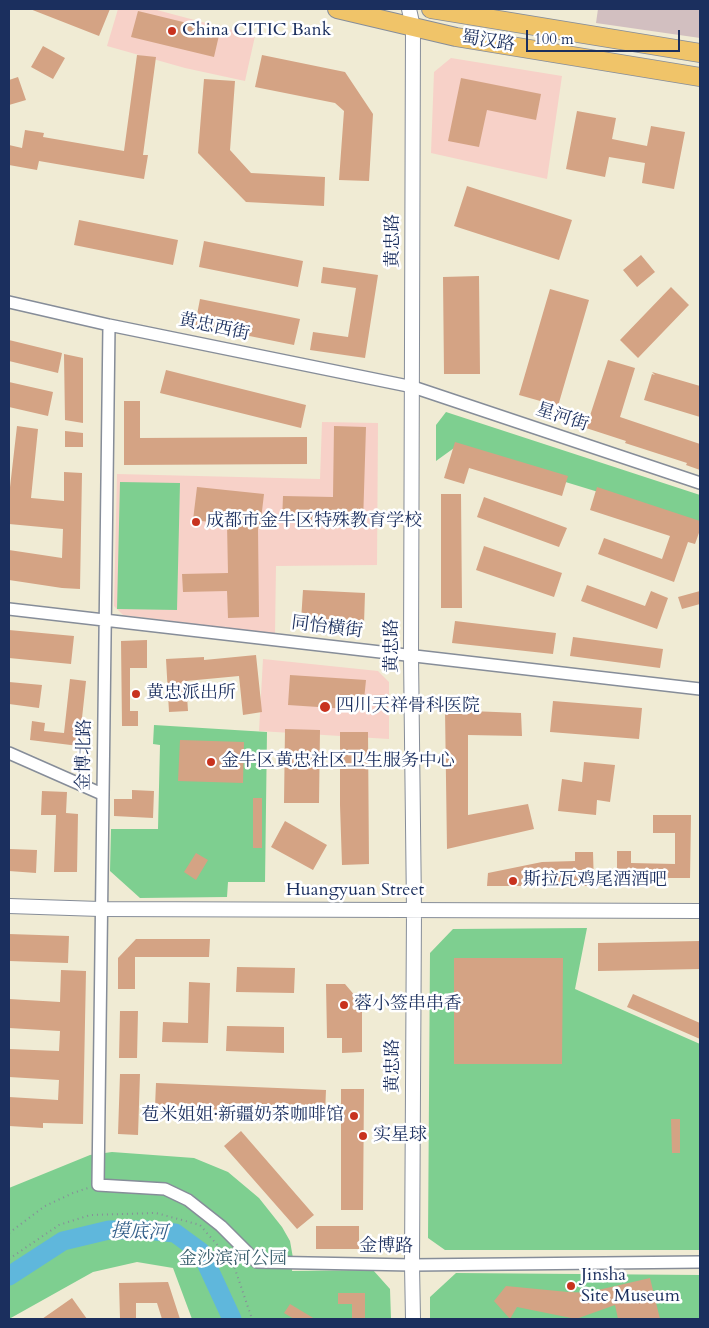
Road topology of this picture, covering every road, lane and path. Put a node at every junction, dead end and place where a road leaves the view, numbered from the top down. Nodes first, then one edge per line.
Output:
1 (338, 9) edge
2 (409, 9) edge
3 (431, 9) edge
4 (413, 27) junction
5 (700, 53) edge
6 (700, 77) edge
7 (9, 302) edge
8 (109, 325) junction
9 (413, 387) junction
10 (700, 483) edge
11 (9, 609) edge
12 (105, 620) junction
13 (411, 655) junction
14 (700, 689) edge
15 (9, 753) edge
16 (102, 794) junction
17 (9, 906) edge
18 (100, 909) junction
19 (414, 910) junction
20 (700, 911) edge
21 (98, 1185) junction
22 (9, 1233) edge
23 (9, 1259) edge
24 (700, 1262) edge
25 (412, 1265) junction
26 (252, 1319) edge
27 (413, 1319) edge

1 - 4 main road, 蜀汉路
2 - 4 street, 黄忠路
3 - 5 main road, 蜀汉路
4 - 6 main road, 蜀汉路
4 - 9 street, 黄忠路
7 - 8 street, 黄忠西街
8 - 9 street, 黄忠西街
8 - 12 street, 金博北路
9 - 10 street, 星河街
9 - 13 street, 黄忠路
11 - 12 street, 同怡横街
12 - 13 street, 同怡横街
12 - 16 street, 金博北路
13 - 14 street, 同怡横街
13 - 19 street, 黄忠路
15 - 16 street
16 - 18 street, 金博北路
17 - 18 street, Huangyuan Street
18 - 19 street, Huangyuan Street
18 - 21 street, 金博北路
19 - 20 street, Huangyuan Street
19 - 25 street, 黄忠路
21 - 22 path
21 - 25 street, 金博路
23 - 26 path
24 - 25 street, 金博路
25 - 27 street, 黄忠路

